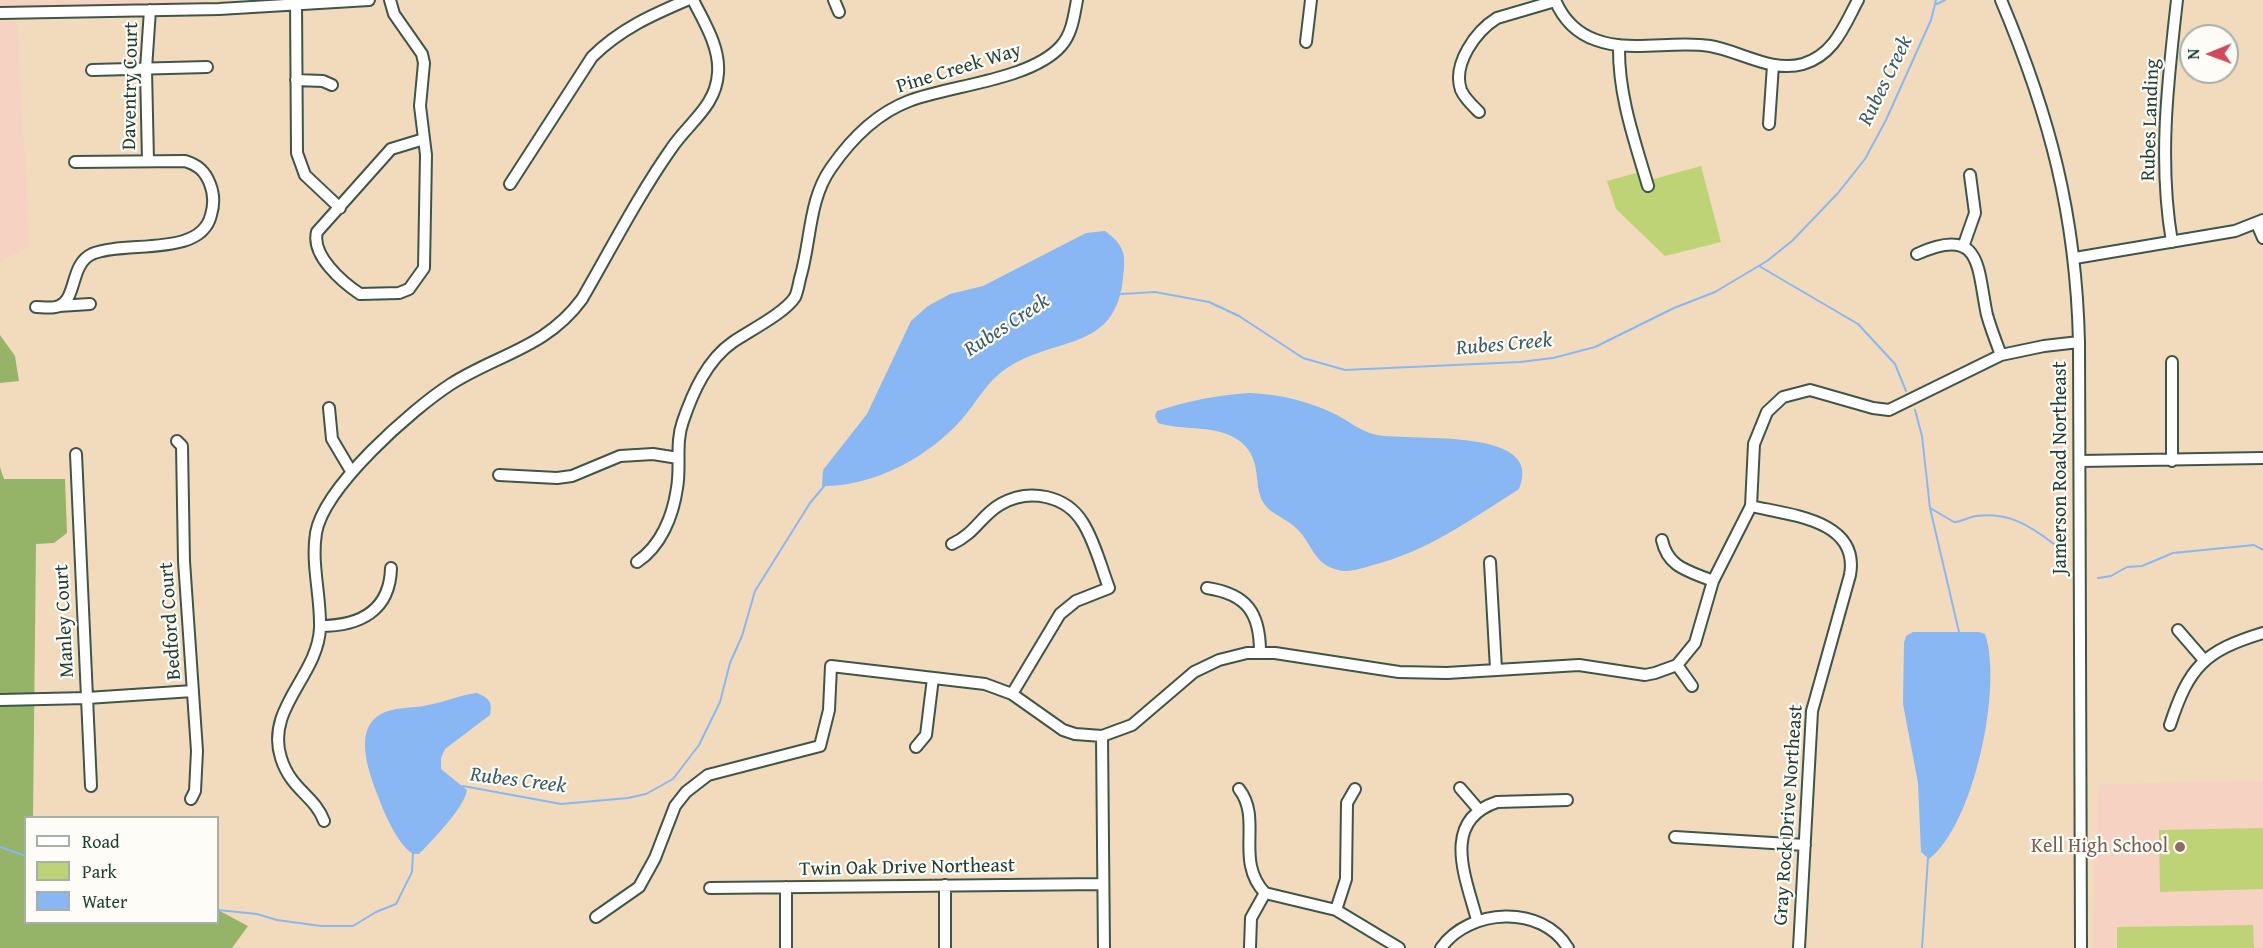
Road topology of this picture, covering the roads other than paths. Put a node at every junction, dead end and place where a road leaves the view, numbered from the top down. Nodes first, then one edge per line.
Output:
1 (369, 0) edge
2 (390, 0) edge
3 (687, 0) edge
4 (693, 0) edge
5 (834, 0) edge
6 (1077, 0) edge
7 (1311, 0) edge
8 (1555, 0) edge
9 (1858, 0) edge
10 (2001, 0) edge
11 (2177, 0) edge
12 (296, 2) edge
13 (150, 10) junction
14 (839, 12) dead end
15 (0, 14) edge
16 (1306, 42) dead end
17 (1619, 45) junction
18 (1773, 65) junction
19 (207, 67) dead end
20 (146, 69) junction
21 (92, 70) dead end
22 (296, 80) junction
23 (332, 85) dead end
24 (1479, 112) dead end
25 (1769, 124) dead end
26 (424, 139) junction
27 (148, 161) junction
28 (75, 162) dead end
29 (1970, 175) dead end
30 (510, 184) dead end
31 (1648, 186) dead end
32 (340, 208) junction
33 (2260, 222) edge
34 (2263, 238) edge
35 (2172, 242) junction
36 (1963, 247) junction
37 (1917, 254) dead end
38 (2075, 258) junction
39 (90, 304) dead end
40 (59, 306) junction
41 (36, 308) dead end
42 (2079, 342) junction
43 (2001, 355) junction
44 (2172, 362) dead end
45 (329, 408) dead end
46 (177, 441) dead end
47 (76, 454) dead end
48 (678, 458) junction
49 (2263, 458) edge
50 (2080, 461) junction
51 (2172, 461) junction
52 (351, 471) junction
53 (499, 475) dead end
54 (1751, 506) junction
55 (1662, 540) dead end
56 (952, 544) dead end
57 (637, 562) dead end
58 (1490, 562) dead end
59 (391, 568) dead end
60 (1713, 581) junction
61 (1207, 588) dead end
62 (320, 626) junction
63 (2178, 630) dead end
64 (2263, 633) edge
65 (1260, 652) junction
66 (2204, 660) junction
67 (1677, 665) junction
68 (1496, 669) junction
69 (933, 678) junction
70 (1692, 686) dead end
71 (193, 691) junction
72 (1012, 693) junction
73 (87, 698) junction
74 (0, 700) edge
75 (2170, 725) dead end
76 (1102, 736) junction
77 (916, 747) dead end
78 (91, 786) dead end
79 (1460, 788) dead end
80 (1239, 789) dead end
81 (1355, 789) dead end
82 (191, 799) dead end
83 (1566, 800) dead end
84 (1479, 810) junction
85 (324, 821) dead end
86 (1675, 837) dead end
87 (1805, 844) junction
88 (1103, 884) junction
89 (945, 885) junction
90 (786, 887) junction
91 (710, 888) dead end
92 (1265, 893) junction
93 (1336, 910) junction
94 (596, 917) dead end
95 (1477, 920) junction
96 (786, 948) edge
97 (945, 948) edge
98 (1104, 948) edge
99 (1250, 948) edge
100 (1399, 948) edge
101 (1442, 948) edge
102 (1568, 948) edge
103 (1799, 948) edge
104 (2080, 948) edge

1 - 12 street
2 - 26 street
3 - 30 street
4 - 52 street
5 - 14 street
6 - 48 street, Pine Creek Way
7 - 16 street
8 - 17 street
8 - 24 street
9 - 18 street
10 - 38 street, Jamerson Road Northeast
11 - 35 street, Rubes Landing
12 - 13 street
12 - 22 street
13 - 15 street
13 - 20 street, Daventry Court
17 - 18 street
17 - 31 street
18 - 25 street
19 - 20 street
20 - 21 street
20 - 27 street, Daventry Court
22 - 23 street
22 - 32 street
26 - 32 street
26 - 32 street
27 - 28 street
27 - 40 street
29 - 36 street
33 - 34 street
33 - 35 street
35 - 38 street
36 - 37 street
36 - 43 street
38 - 42 street, Jamerson Road Northeast
39 - 40 street
40 - 41 street
42 - 43 street
42 - 50 street, Jamerson Road Northeast
43 - 54 street
44 - 51 street
45 - 52 street
46 - 71 street, Bedford Court
47 - 73 street, Manley Court
48 - 53 street
48 - 57 street, Pine Creek Way
49 - 51 street
50 - 51 street
50 - 104 street, Jamerson Road Northeast
52 - 62 street
54 - 60 street
54 - 87 street, Gray Rock Drive Northeast
55 - 60 street
56 - 72 street
58 - 68 street
59 - 62 street
60 - 67 street
61 - 65 street
62 - 85 street
63 - 66 street
64 - 66 street
65 - 68 street
65 - 76 street
66 - 75 street
67 - 68 street
67 - 70 street
69 - 72 street
69 - 77 street
69 - 94 street
71 - 73 street
71 - 82 street, Bedford Court
72 - 76 street
73 - 74 street
73 - 78 street, Manley Court
76 - 88 street
79 - 84 street
80 - 92 street
81 - 93 street
83 - 84 street
84 - 95 street
86 - 87 street
87 - 103 street, Gray Rock Drive Northeast
88 - 89 street, Twin Oak Drive Northeast
88 - 98 street
89 - 90 street, Twin Oak Drive Northeast
89 - 97 street
90 - 91 street, Twin Oak Drive Northeast
90 - 96 street
92 - 93 street
92 - 99 street
93 - 100 street
95 - 101 street
95 - 102 street

